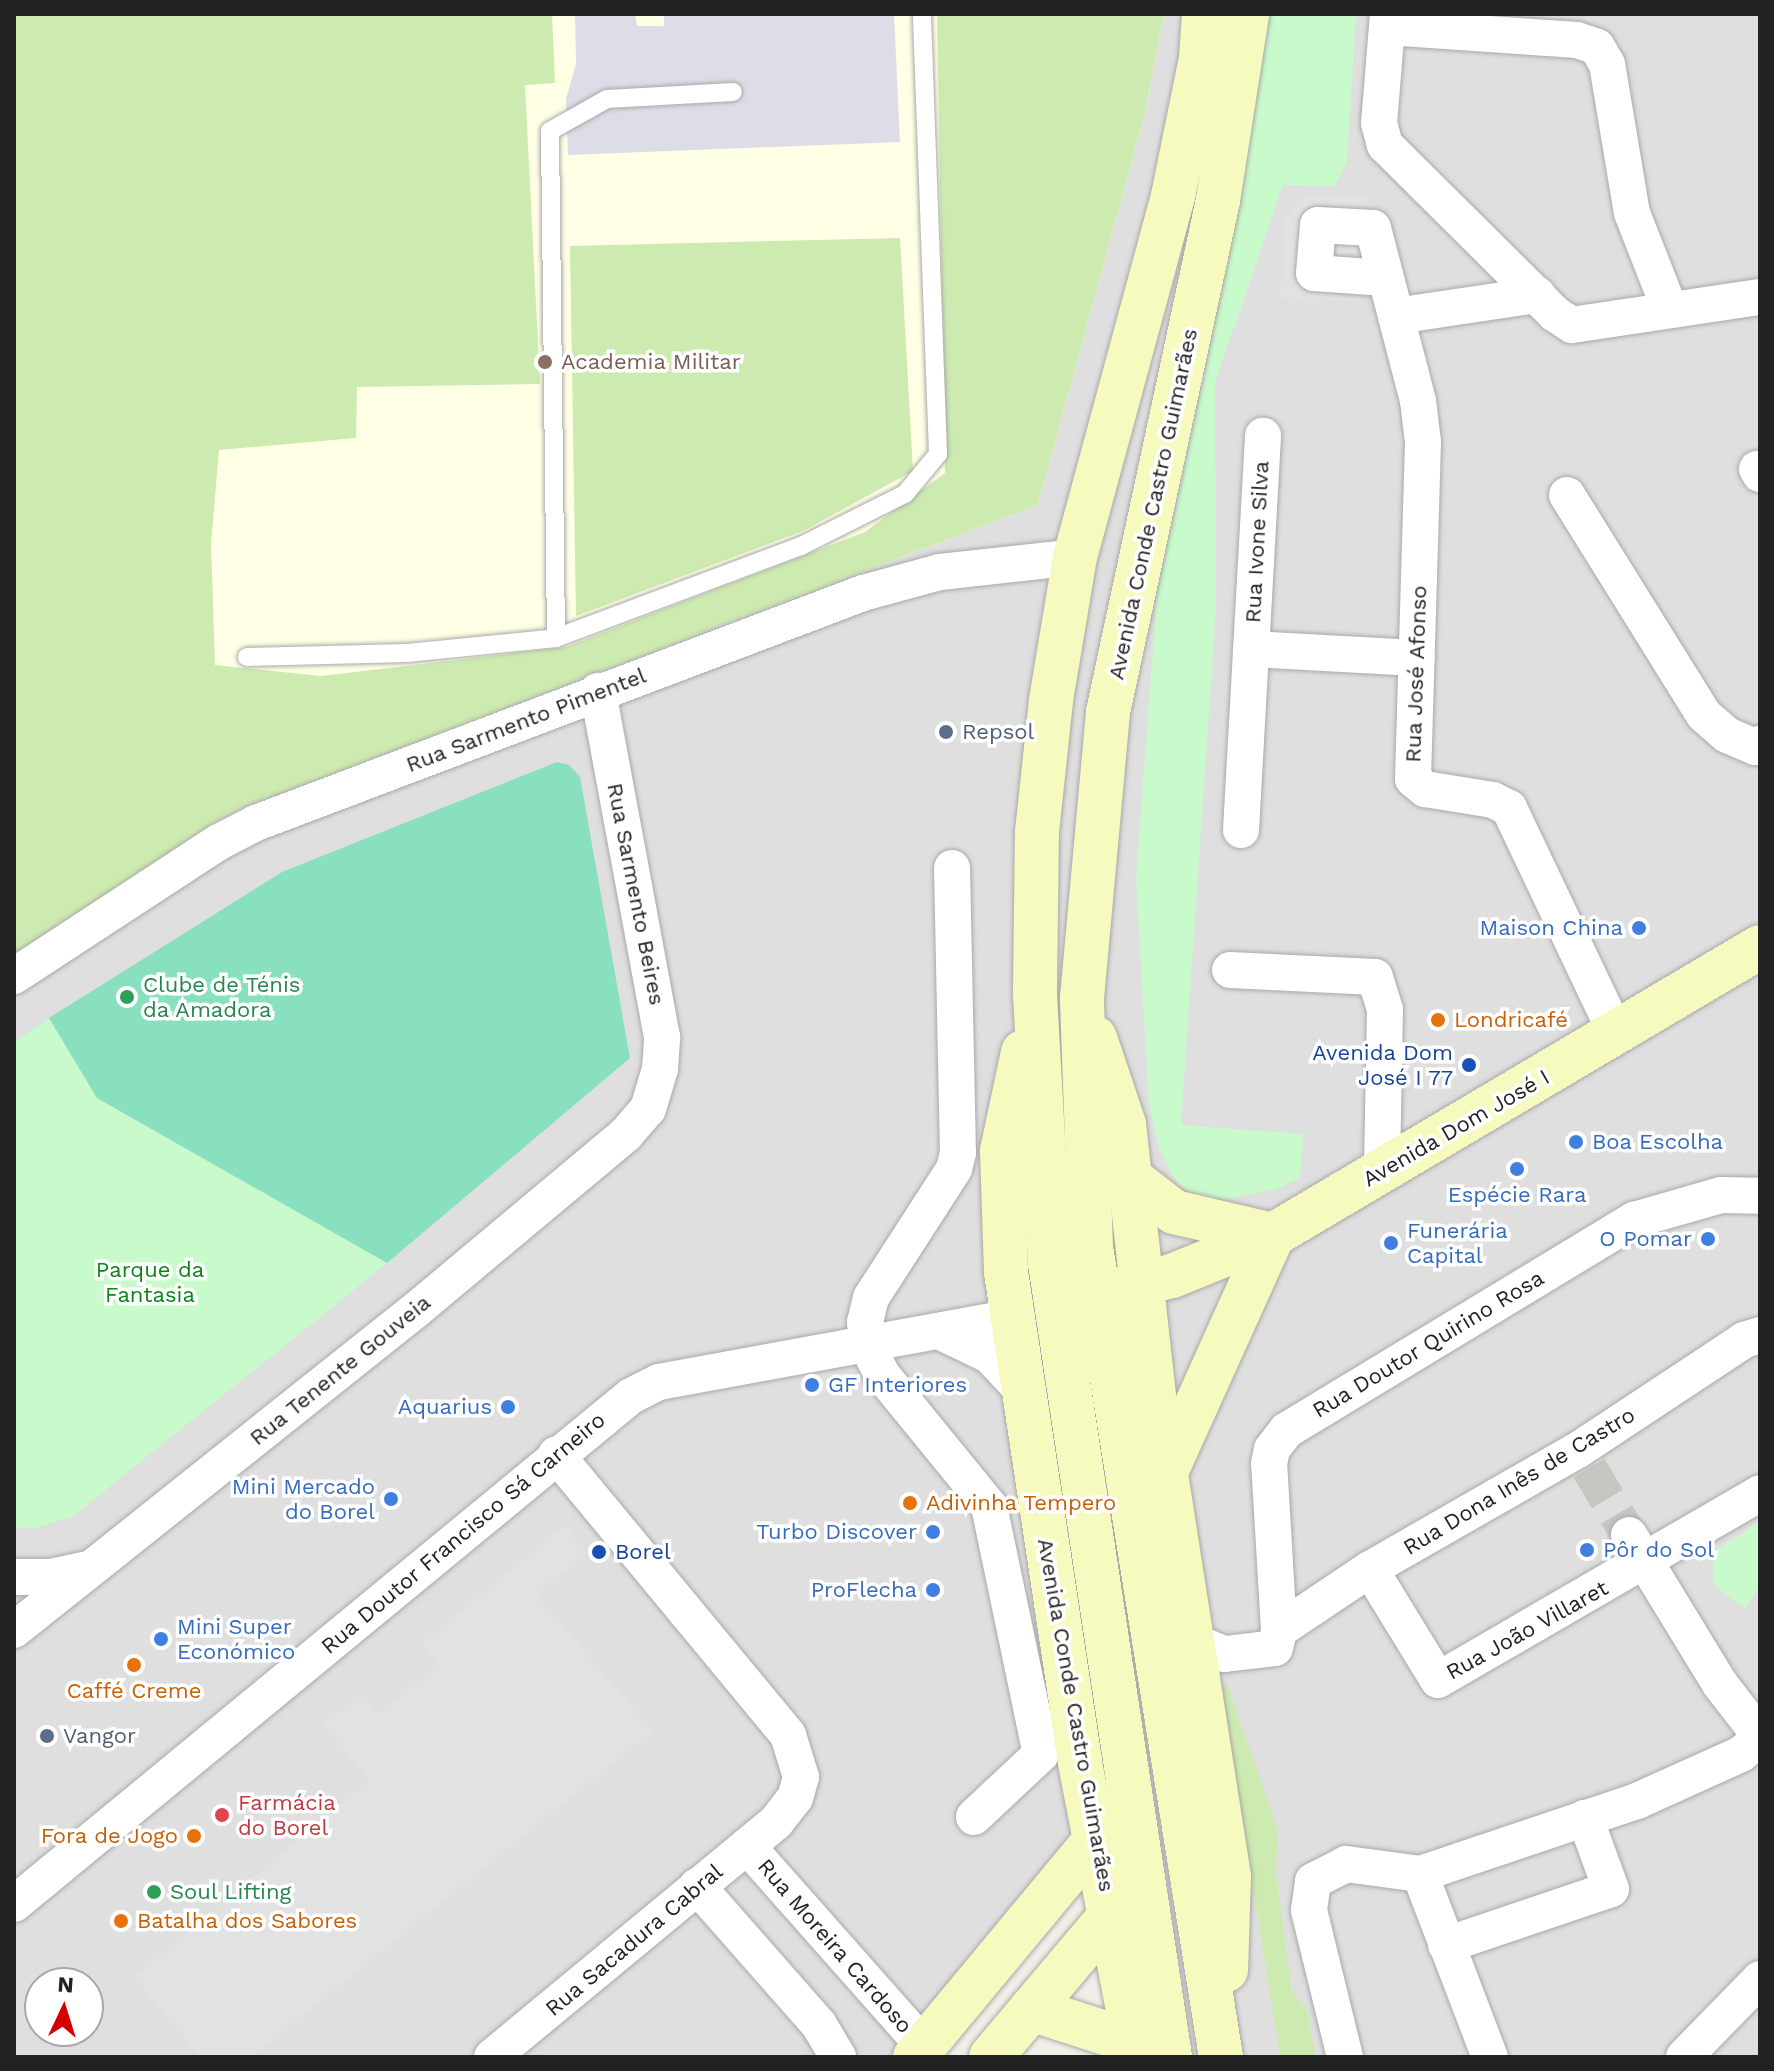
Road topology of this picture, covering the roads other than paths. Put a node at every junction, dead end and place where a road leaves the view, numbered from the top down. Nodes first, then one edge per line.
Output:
1 (922, 14) edge
2 (1204, 14) edge
3 (1247, 14) edge
4 (1388, 21) edge
5 (733, 92) dead end
6 (1385, 278) dead end
7 (1537, 295) junction
8 (1760, 297) edge
9 (1670, 310) junction
10 (1396, 316) junction
11 (1263, 436) dead end
12 (1567, 495) dead end
13 (1075, 557) junction
14 (556, 638) junction
15 (1251, 649) junction
16 (247, 657) dead end
17 (1417, 658) junction
18 (598, 691) junction
19 (1760, 744) edge
20 (1241, 830) dead end
21 (952, 868) dead end
22 (1760, 947) edge
23 (1230, 970) dead end
24 (14, 976) edge
25 (1035, 991) junction
26 (1082, 998) junction
27 (1617, 1035) junction
28 (654, 1097) joint
29 (1382, 1170) junction
30 (1128, 1176) junction
31 (1760, 1196) edge
32 (1273, 1235) junction
33 (1140, 1283) junction
34 (1098, 1295) junction
35 (1010, 1297) junction
36 (1057, 1306) junction
37 (941, 1332) junction
38 (1760, 1335) edge
39 (868, 1347) junction
40 (1023, 1391) junction
41 (556, 1455) junction
42 (1166, 1472) junction
43 (1760, 1493) edge
44 (1637, 1550) junction
45 (100, 1564) junction
46 (1370, 1569) junction
47 (14, 1577) edge
48 (14, 1630) edge
49 (1279, 1630) junction
50 (1192, 1641) junction
51 (1760, 1737) edge
52 (1216, 1798) junction
53 (1132, 1813) junction
54 (974, 1817) dead end
55 (1585, 1818) junction
56 (1092, 1819) junction
57 (1184, 1831) junction
58 (747, 1846) junction
59 (1420, 1874) junction
60 (1142, 1877) junction
61 (697, 1886) junction
62 (14, 1904) edge
63 (1109, 1916) junction
64 (1446, 1945) junction
65 (1760, 1979) edge
66 (1031, 2009) junction
67 (1134, 2049) edge
68 (925, 2053) edge
69 (492, 2057) edge
70 (838, 2057) edge
71 (991, 2057) edge
72 (1170, 2057) edge
73 (1222, 2057) edge
74 (1345, 2057) edge
75 (1490, 2057) edge
76 (1684, 2057) edge

1 - 14 lane
2 - 13 main road, Avenida Conde Castro Guimarães
3 - 26 main road, Avenida Conde Castro Guimarães
4 - 7 street
4 - 9 street
5 - 14 lane
6 - 10 street, Rua José Afonso
7 - 9 street
7 - 10 street
8 - 9 street
10 - 17 street, Rua José Afonso
11 - 15 street, Rua Ivone Silva
12 - 19 street
13 - 18 street, Rua Sarmento Pimentel
13 - 25 main road, Avenida Conde Castro Guimarães
14 - 16 lane
15 - 17 street, Rua Ivone Silva
15 - 20 street, Rua Ivone Silva
17 - 27 street, Rua José Afonso
18 - 24 street, Rua Sarmento Pimentel
18 - 28 street, Rua Sarmento Beires
21 - 39 street
22 - 27 main road, Avenida Dom José I
23 - 29 street
25 - 35 main road, Avenida Conde Castro Guimarães
25 - 36 main road, Avenida Conde Castro Guimarães
26 - 30 main road, Avenida Conde Castro Guimarães
26 - 34 main road, Avenida Conde Castro Guimarães
27 - 29 main road, Avenida Dom José I
28 - 45 street, Rua Tenente Gouveia
29 - 32 main road, Avenida Dom José I
30 - 32 main road
30 - 33 main road, Avenida Conde Castro Guimarães
31 - 49 street, Rua Doutor Quirino Rosa
32 - 33 main road, Avenida Dom José I
32 - 42 main road
33 - 34 main road, Avenida Dom José I
33 - 42 main road, Avenida Conde Castro Guimarães
34 - 36 main road, Avenida Dom José I
34 - 57 main road, Avenida Conde Castro Guimarães
35 - 36 main road, Avenida Dom José I
35 - 37 street, Rua Doutor Francisco Sá Carneiro
35 - 40 main road, Avenida Conde Castro Guimarães
36 - 53 main road, Avenida Conde Castro Guimarães
37 - 39 street, Rua Doutor Francisco Sá Carneiro
37 - 40 street
38 - 46 street, Rua Dona Inês de Castro
39 - 41 street, Rua Doutor Francisco Sá Carneiro
39 - 54 street, Avenida Conde Castro Guimarães
40 - 56 main road, Avenida Conde Castro Guimarães
41 - 58 street, Rua Sacadura Cabral
41 - 62 street, Rua Doutor Francisco Sá Carneiro
42 - 50 main road, Avenida Conde Castro Guimarães
43 - 44 street, Rua João Villaret
44 - 46 street, Rua João Villaret
44 - 51 street
45 - 47 street
45 - 48 street, Rua Tenente Gouveia
46 - 49 street, Rua Dona Inês de Castro
49 - 50 street, Rua Dona Inês de Castro
50 - 52 main road, Avenida Conde Castro Guimarães
51 - 55 street
52 - 57 main road
52 - 73 main road, Avenida Conde Castro Guimarães
53 - 56 main road
53 - 57 main road
53 - 60 main road, Avenida Conde Castro Guimarães
55 - 59 street
55 - 64 street
56 - 63 main road, Avenida Conde Castro Guimarães
56 - 68 main road
57 - 60 main road
57 - 73 main road, Avenida Conde Castro Guimarães
58 - 61 street, Rua Sacadura Cabral
58 - 68 street, Rua Moreira Cardoso
59 - 64 street
59 - 74 street
60 - 63 main road
60 - 72 main road, Avenida Conde Castro Guimarães
61 - 69 street, Rua Sacadura Cabral
61 - 70 street
63 - 66 main road
63 - 67 main road, Avenida Conde Castro Guimarães
64 - 75 street
65 - 76 street
66 - 67 main road
66 - 71 main road

